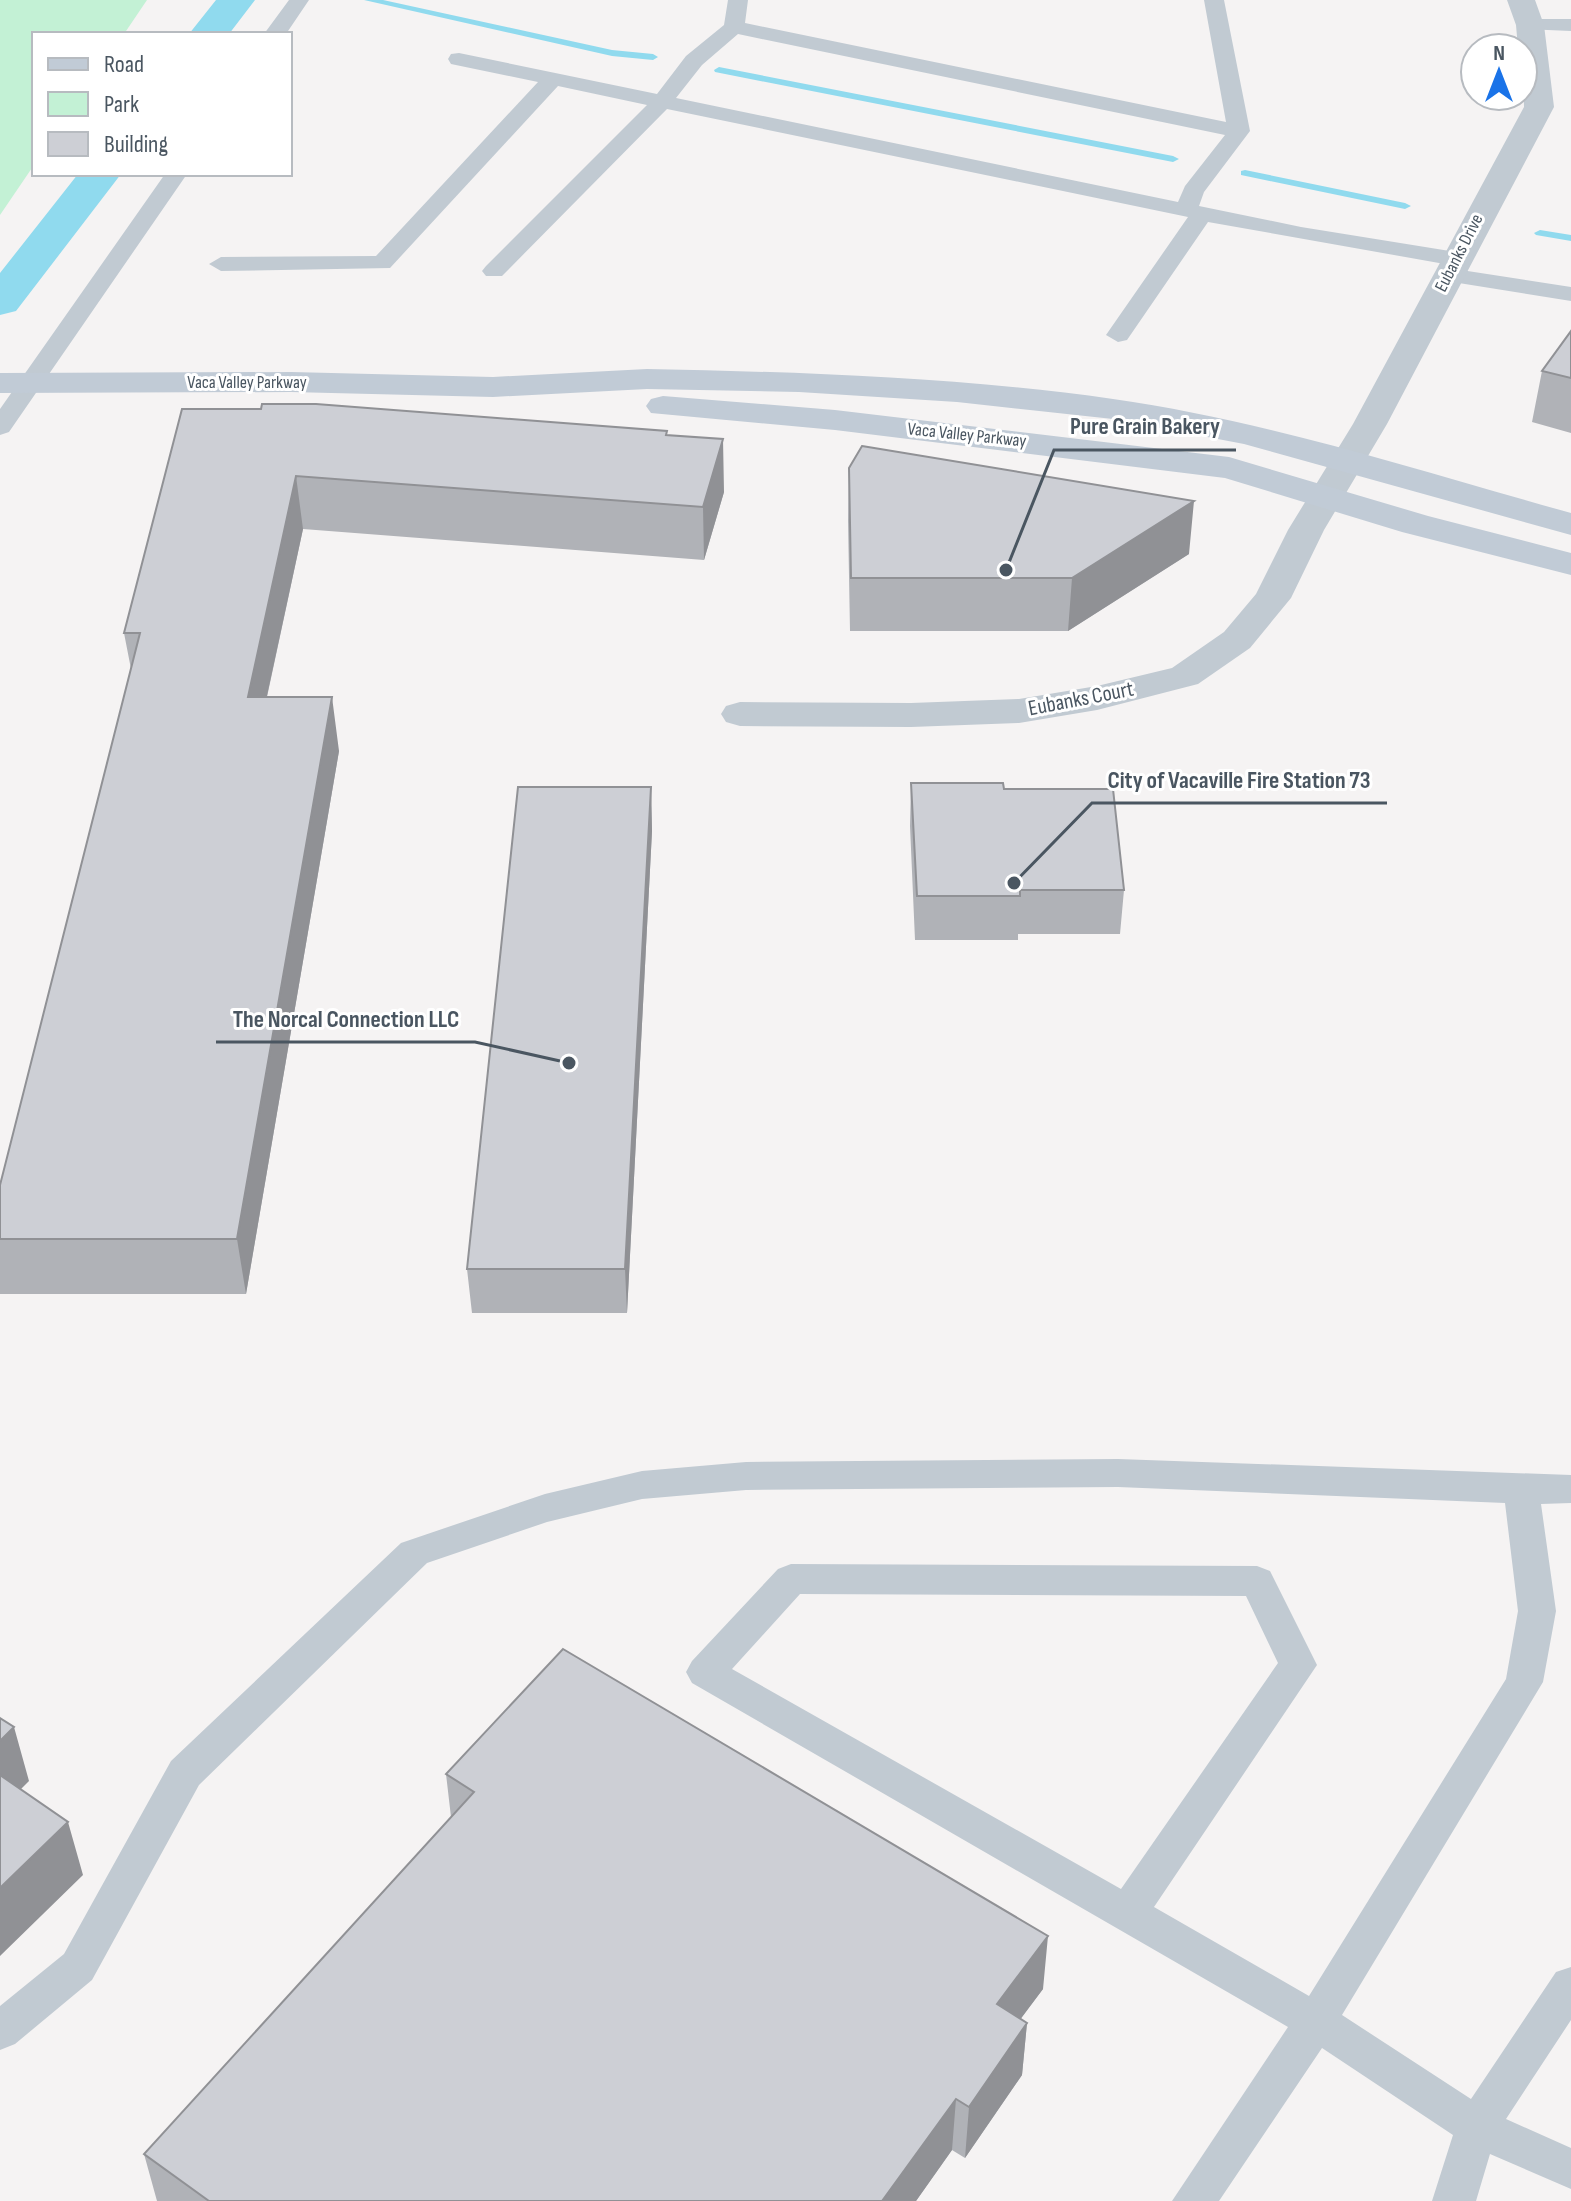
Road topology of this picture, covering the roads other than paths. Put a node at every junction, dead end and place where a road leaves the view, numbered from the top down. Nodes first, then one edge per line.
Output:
1 (299, 0) edge
2 (738, 0) edge
3 (1214, 0) edge
4 (1525, 12) edge
5 (1571, 25) edge
6 (734, 27) junction
7 (276, 32) edge
8 (459, 59) dead end
9 (553, 78) junction
10 (663, 101) junction
11 (1239, 131) junction
12 (174, 176) edge
13 (1194, 212) junction
14 (221, 264) dead end
15 (1452, 267) junction
16 (494, 271) dead end
17 (1571, 294) edge
18 (1118, 335) dead end
19 (14, 383) edge
20 (493, 387) junction
21 (0, 427) edge
22 (1348, 462) junction
23 (1328, 495) junction
24 (1571, 524) edge
25 (1571, 564) edge
26 (740, 714) dead end
27 (1571, 1489) edge
28 (1521, 1490) junction
29 (1127, 1913) junction
30 (1571, 1985) edge
31 (1316, 2021) junction
32 (0, 2031) edge
33 (1477, 2127) junction
34 (1571, 2169) edge
35 (1194, 2201) edge
36 (1454, 2201) edge

1 - 7 lane
2 - 6 lane
3 - 11 lane
4 - 5 lane
4 - 15 street, Eubanks Drive
6 - 10 lane
6 - 11 lane
8 - 9 lane
9 - 10 lane
9 - 14 lane
10 - 13 lane
10 - 16 lane
11 - 13 lane
12 - 19 lane
13 - 15 lane
13 - 18 lane
15 - 17 lane
15 - 22 street, Eubanks Drive
19 - 20 street, Vaca Valley Parkway
19 - 21 lane
20 - 22 street, Vaca Valley Parkway
20 - 23 street, Vaca Valley Parkway
22 - 23 street, Eubanks Drive
22 - 24 street, Vaca Valley Parkway
23 - 25 street, Vaca Valley Parkway
23 - 26 street, Eubanks Court
27 - 28 lane
28 - 31 lane
28 - 32 lane
29 - 29 lane
29 - 31 lane
30 - 33 lane
31 - 33 lane
31 - 35 lane
33 - 34 lane
33 - 36 lane

